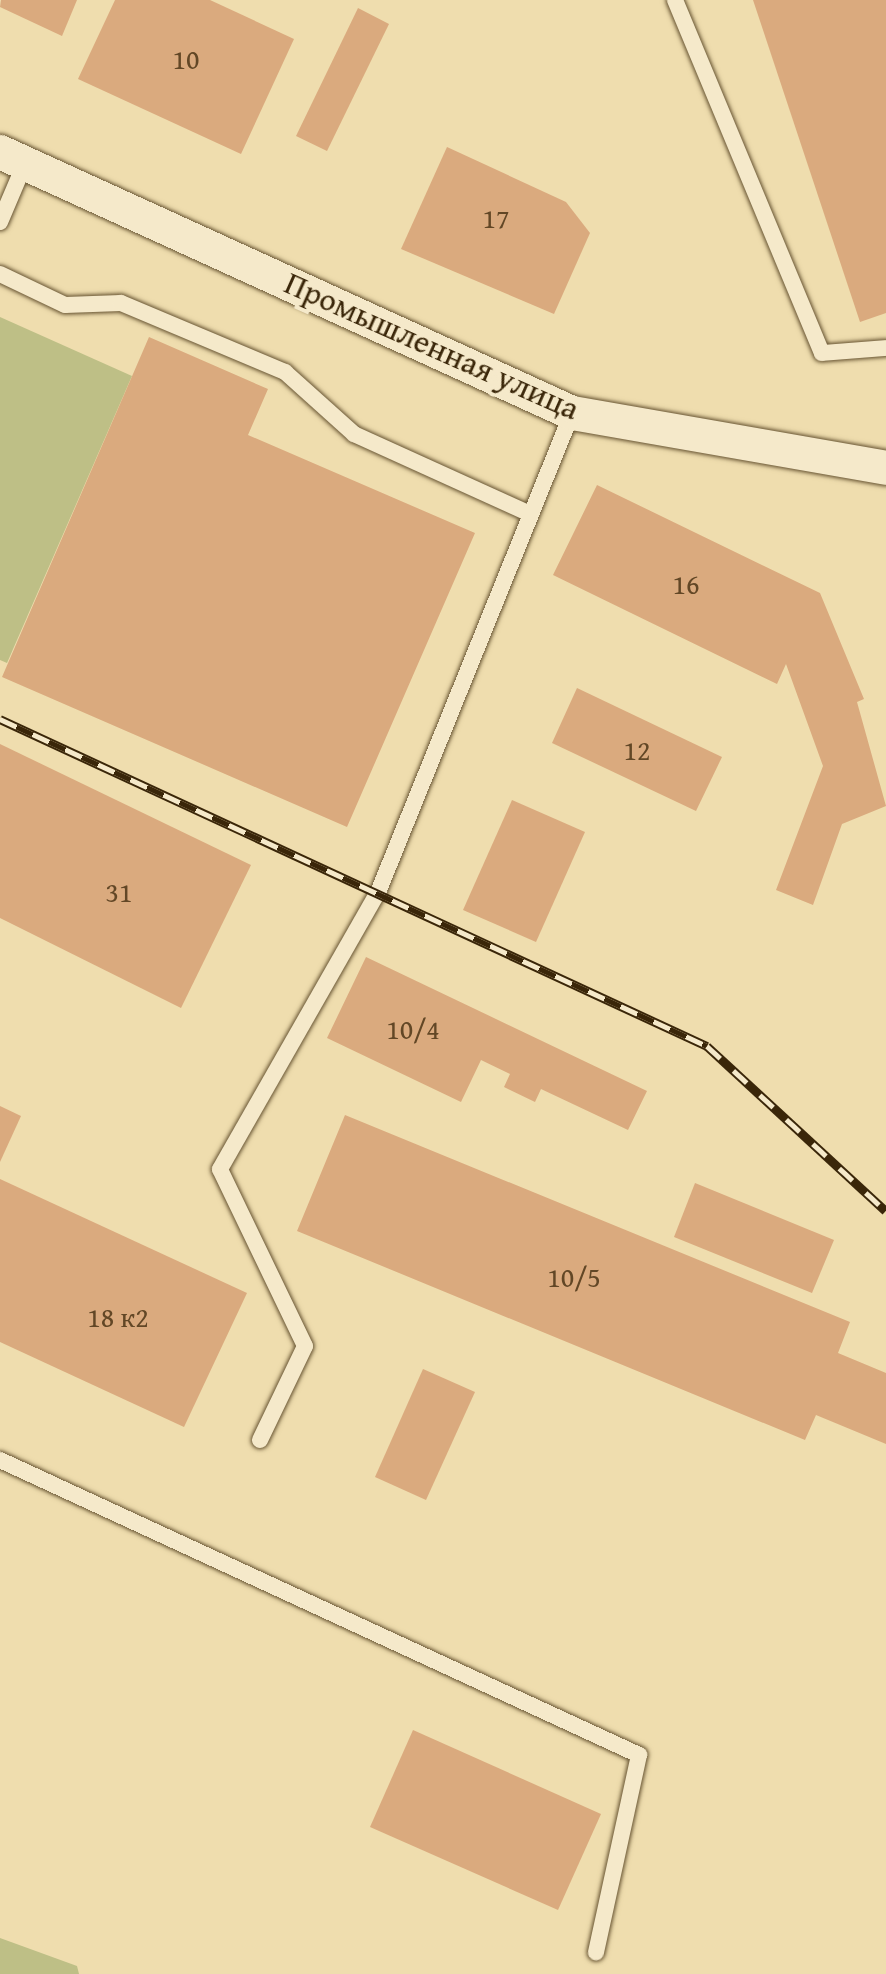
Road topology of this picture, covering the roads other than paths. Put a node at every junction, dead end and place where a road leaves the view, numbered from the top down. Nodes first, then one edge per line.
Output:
1 (675, 0) edge
2 (12, 157) edge
3 (0, 222) edge
4 (0, 274) edge
5 (886, 348) edge
6 (572, 413) junction
7 (886, 468) edge
8 (528, 513) junction
9 (260, 1440) dead end
10 (0, 1460) edge
11 (596, 1952) dead end

1 - 5 lane
2 - 3 lane
2 - 6 street, Промышленная улица
4 - 8 lane
6 - 7 street, Промышленная улица
6 - 8 lane
8 - 9 lane
10 - 11 lane

